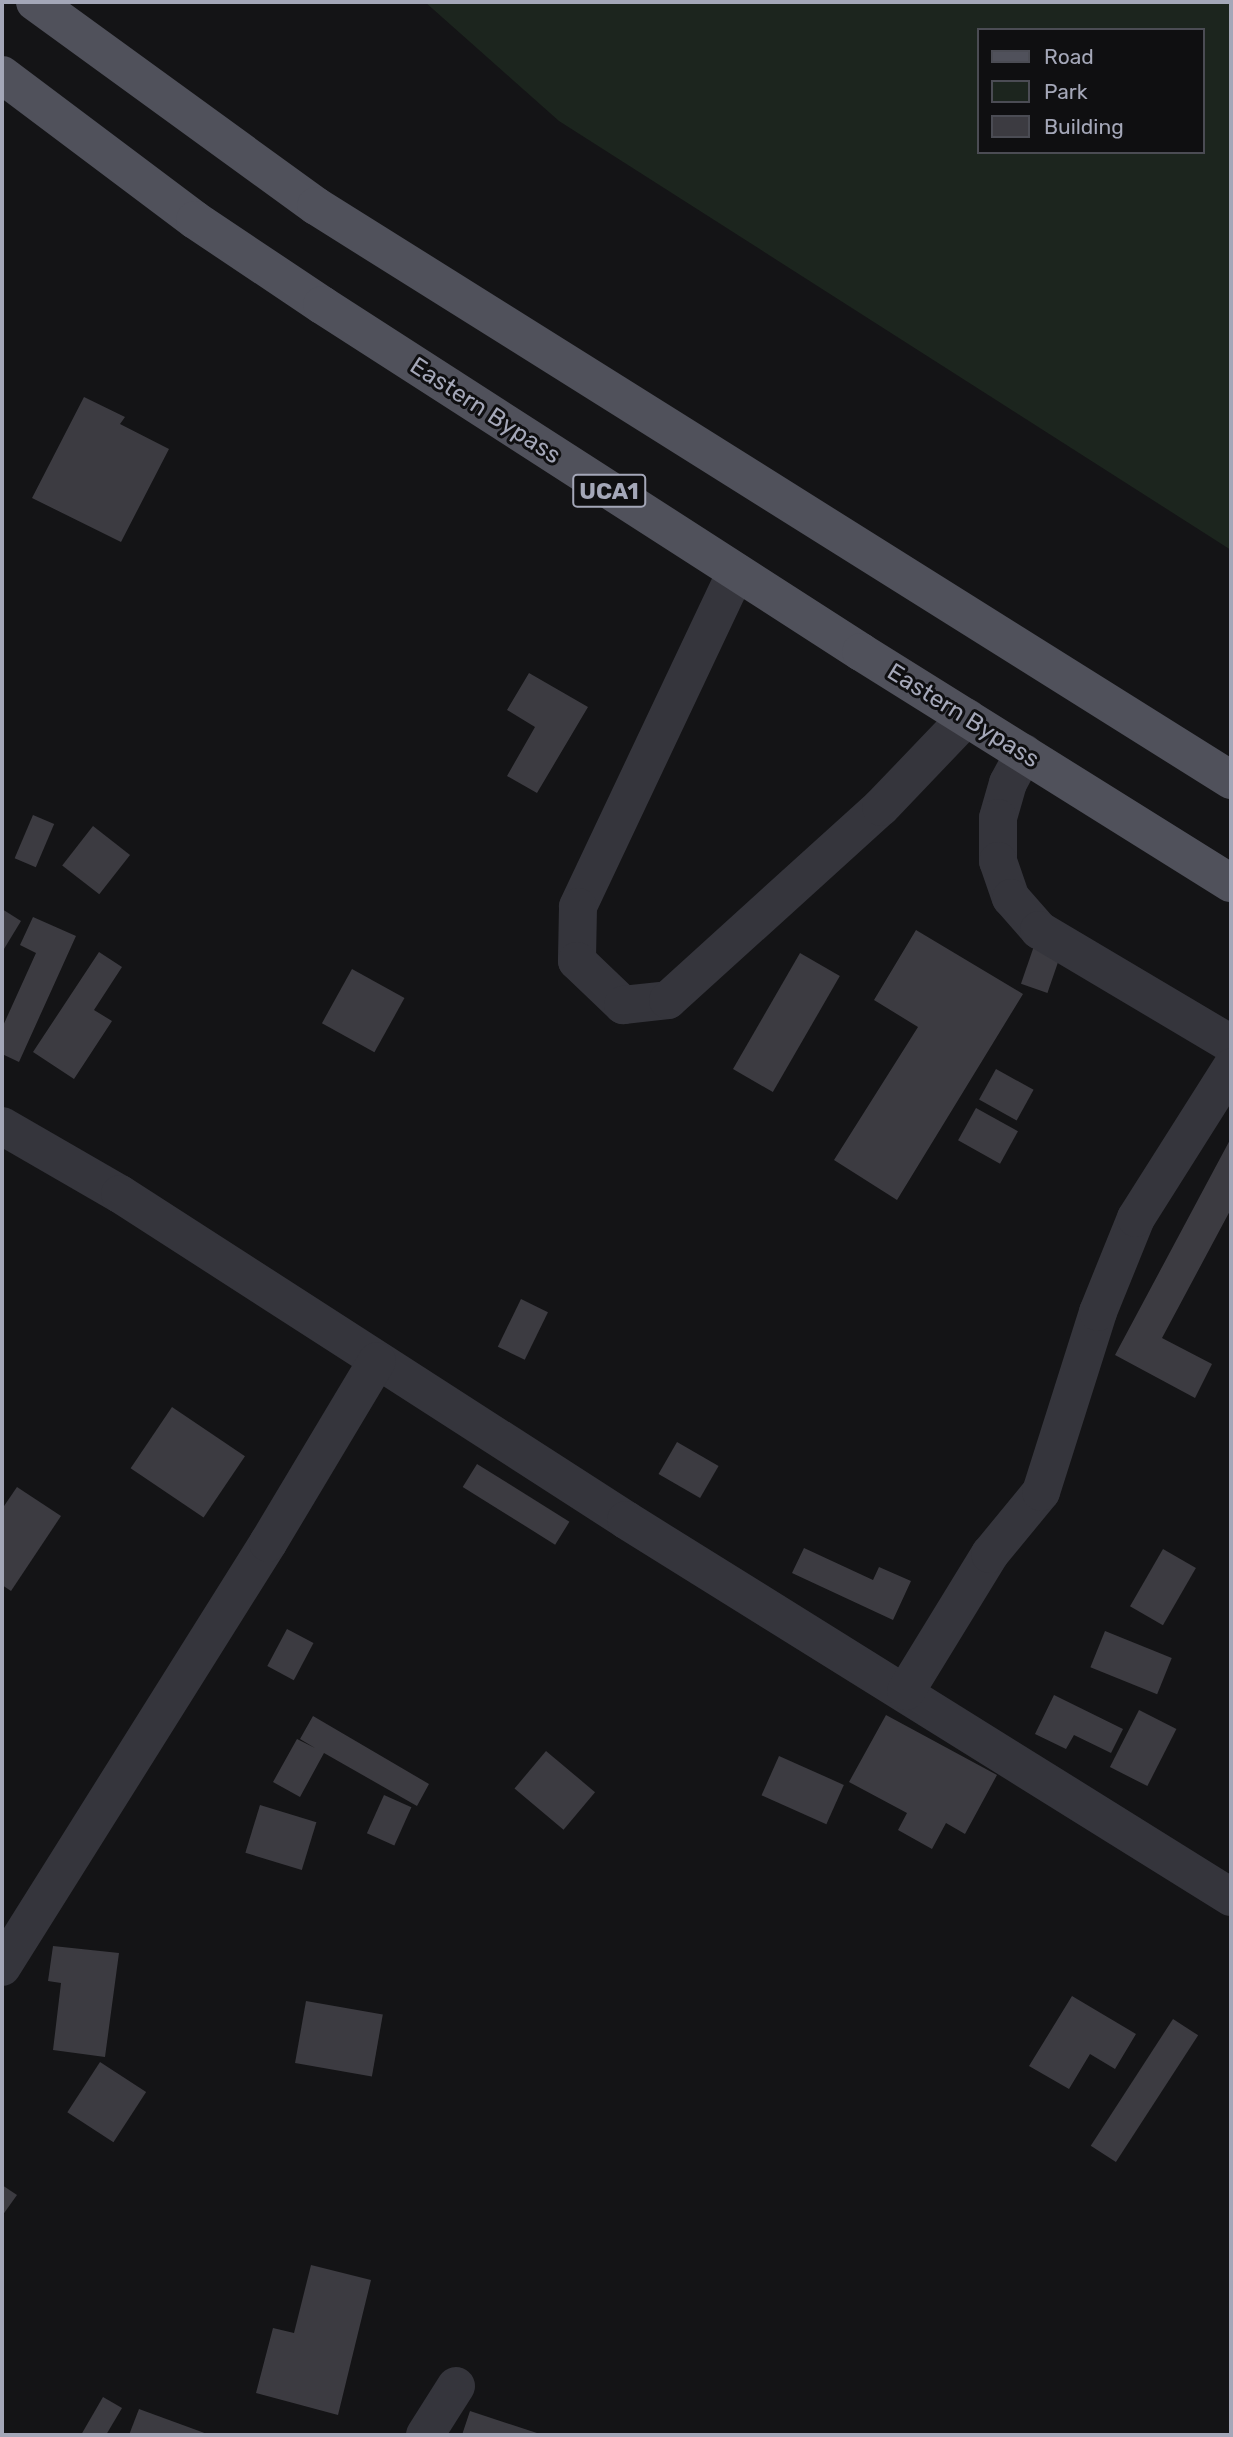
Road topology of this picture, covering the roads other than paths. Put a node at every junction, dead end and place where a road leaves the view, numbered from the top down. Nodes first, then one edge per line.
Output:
1 (34, 2) edge
2 (2, 75) edge
3 (736, 572) junction
4 (967, 717) junction
5 (1024, 753) junction
6 (1231, 780) edge
7 (1231, 883) edge
8 (1231, 1044) edge
9 (1231, 1068) edge
10 (2, 1126) edge
11 (377, 1361) junction
12 (905, 1691) junction
13 (1231, 1897) edge
14 (2, 1967) edge
15 (456, 2386) dead end
16 (425, 2435) edge

1 - 6 main road
2 - 3 main road, Eastern Bypass / UCA1
3 - 4 main road, Eastern Bypass / UCA1
3 - 4 street
4 - 5 main road, Eastern Bypass / UCA1
5 - 7 main road, Eastern Bypass / UCA1
5 - 8 street
9 - 12 street
10 - 11 street
11 - 12 street
11 - 14 street
12 - 13 street
15 - 16 street

